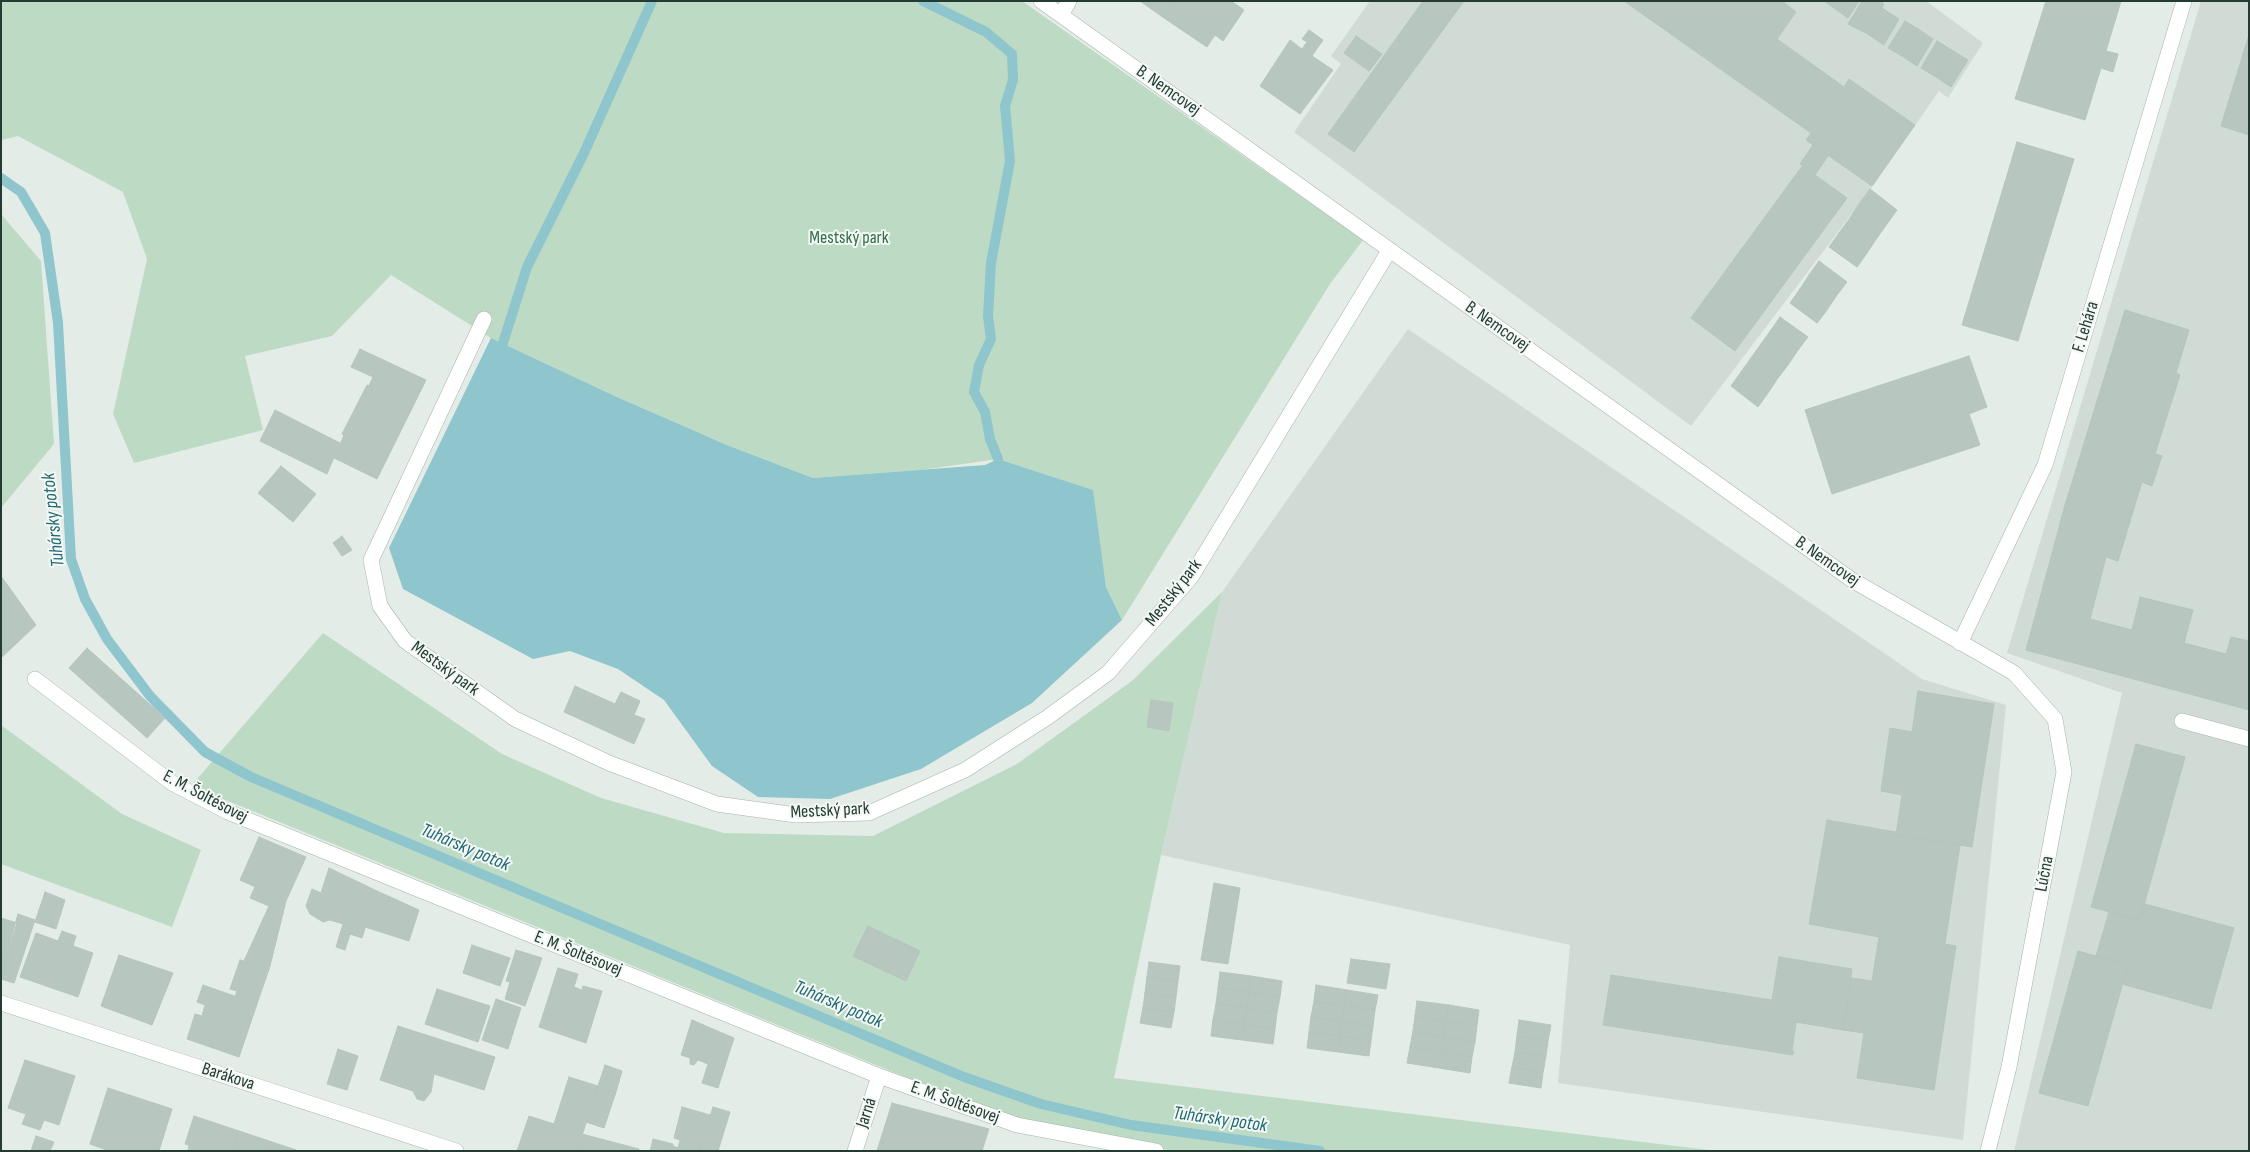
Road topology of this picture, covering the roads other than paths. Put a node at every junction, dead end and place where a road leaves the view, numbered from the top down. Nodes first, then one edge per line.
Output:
1 (1041, 1) edge
2 (1068, 1) edge
3 (2184, 1) edge
4 (1061, 15) junction
5 (1389, 251) junction
6 (484, 319) dead end
7 (1960, 643) junction
8 (35, 679) dead end
9 (2182, 721) dead end
10 (2249, 739) edge
11 (1, 1003) edge
12 (879, 1076) junction
13 (456, 1151) edge
14 (855, 1151) edge
15 (1156, 1151) edge
16 (1988, 1151) edge

1 - 4 street, B. Nemcovej
2 - 4 street
3 - 7 street, F. Lehára
4 - 5 street, B. Nemcovej
5 - 6 street, Mestský park
5 - 7 street, B. Nemcovej
7 - 16 street, Lúčna
8 - 12 street, E. M. Šoltésovej
9 - 10 street
11 - 13 street, Barákova
12 - 14 street, Jarná
12 - 15 street, E. M. Šoltésovej

